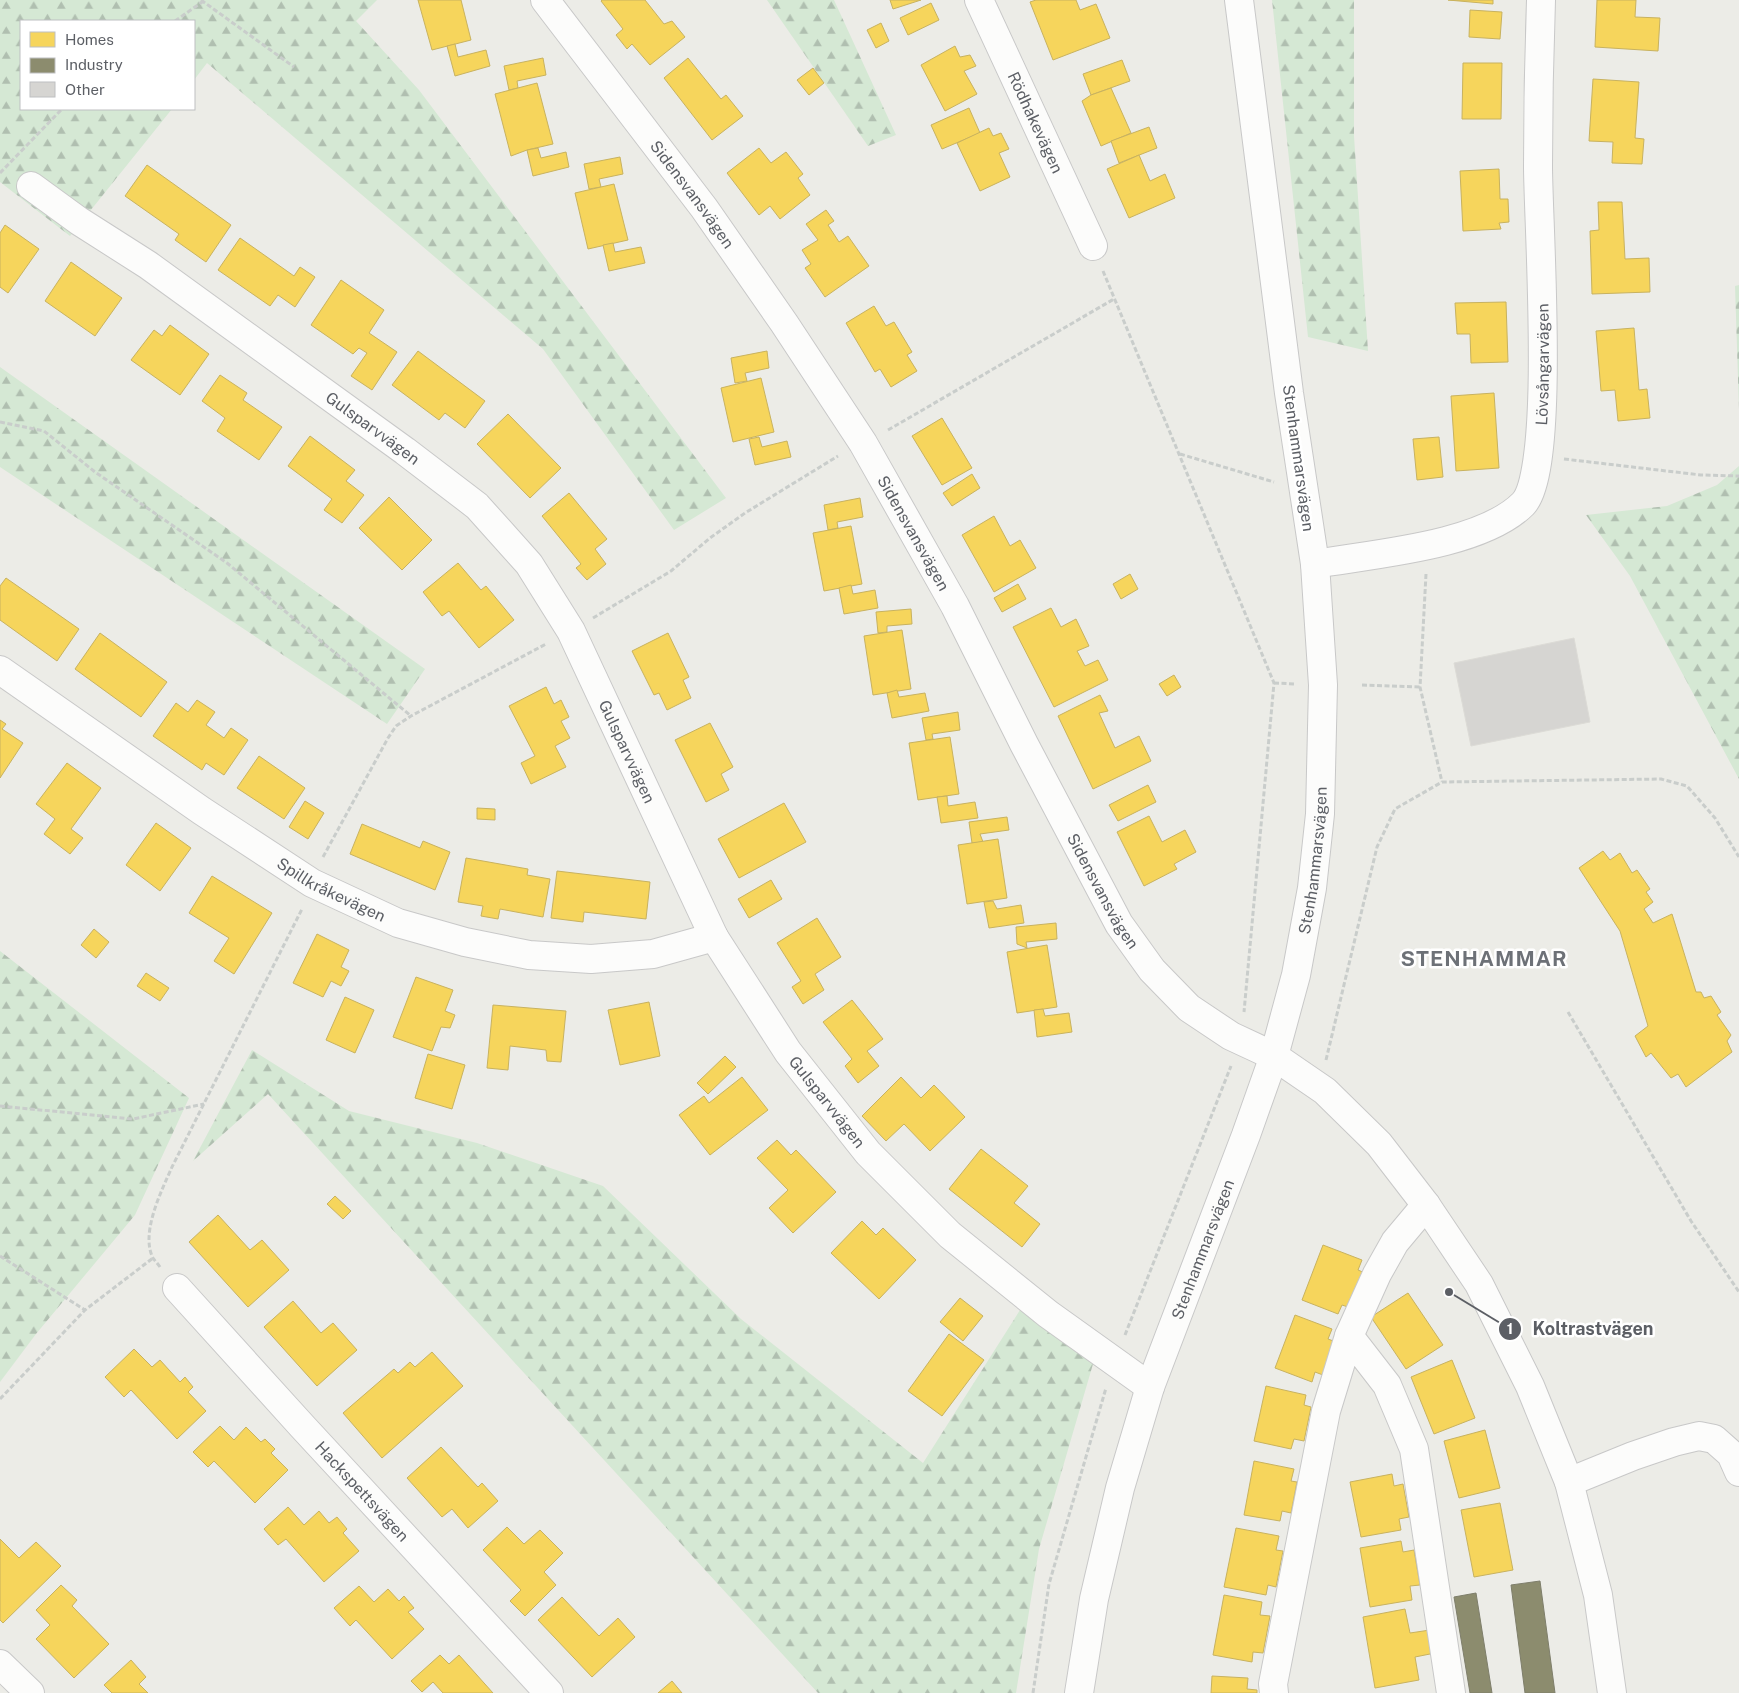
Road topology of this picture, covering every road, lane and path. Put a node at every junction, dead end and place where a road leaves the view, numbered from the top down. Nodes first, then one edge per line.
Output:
1 (203, 0) edge
2 (545, 0) edge
3 (979, 0) edge
4 (1239, 0) edge
5 (1541, 0) edge
6 (176, 20) edge
7 (294, 67) dead end
8 (61, 110) edge
9 (0, 173) edge
10 (31, 186) dead end
11 (1093, 246) dead end
12 (0, 422) edge
13 (863, 443) junction
14 (1179, 454) junction
15 (1538, 455) junction
16 (1739, 476) edge
17 (1303, 490) junction
18 (1428, 546) junction
19 (1315, 564) junction
20 (571, 631) junction
21 (0, 670) edge
22 (1274, 683) junction
23 (1298, 684) dead end
24 (1362, 685) dead end
25 (1420, 687) junction
26 (411, 716) junction
27 (1442, 782) junction
28 (1739, 857) edge
29 (312, 883) junction
30 (714, 937) junction
31 (1568, 1012) dead end
32 (1240, 1040) junction
33 (1274, 1056) junction
34 (1320, 1088) junction
35 (204, 1104) junction
36 (0, 1106) edge
37 (1426, 1205) junction
38 (0, 1256) edge
39 (153, 1258) junction
40 (177, 1288) joint
41 (1739, 1292) edge
42 (85, 1310) junction
43 (1349, 1336) junction
44 (1115, 1362) junction
45 (1150, 1387) junction
46 (0, 1399) edge
47 (1739, 1472) edge
48 (1569, 1482) junction
49 (0, 1664) edge
50 (30, 1693) edge
51 (549, 1693) edge
52 (1033, 1693) edge
53 (1079, 1693) edge
54 (1274, 1693) edge
55 (1451, 1693) edge
56 (1612, 1693) edge

1 - 6 path
1 - 7 path
2 - 13 street, Sidensvansvägen
3 - 11 street, Rödhakevägen
4 - 17 street, Stenhammarsvägen
5 - 15 street, Lövsångarvägen
8 - 9 path
10 - 20 street, Gulsparvvägen
12 - 26 path
13 - 14 path
13 - 20 path
13 - 32 street, Sidensvansvägen
14 - 17 path
14 - 22 path
15 - 16 path
15 - 18 street, Lövsångarvägen
17 - 19 street, Stenhammarsvägen
18 - 19 street, Lövsångarvägen
18 - 25 path
19 - 33 street, Stenhammarsvägen
20 - 26 path
20 - 30 street, Gulsparvvägen
21 - 29 street, Spillkråkevägen
22 - 23 path
22 - 32 path
24 - 25 path
25 - 27 path
26 - 29 path
27 - 28 path
27 - 34 path
29 - 30 street, Spillkråkevägen
29 - 35 path
30 - 44 street, Gulsparvvägen
31 - 41 path
32 - 33 street, Sidensvansvägen
32 - 44 path
33 - 34 street, Sidensvansvägen
33 - 45 street, Stenhammarsvägen
34 - 37 street, Sidensvansvägen
35 - 36 path
35 - 39 path
37 - 43 street
37 - 48 street, Sidensvansvägen
38 - 42 path
39 - 40 path
39 - 42 path
40 - 51 street, Hackspettsvägen
42 - 46 path
43 - 54 street
43 - 55 street
44 - 45 street, Gulsparvvägen
44 - 52 path
45 - 53 street, Stenhammarsvägen
47 - 48 street
48 - 56 street, Sidensvansvägen
49 - 50 street

